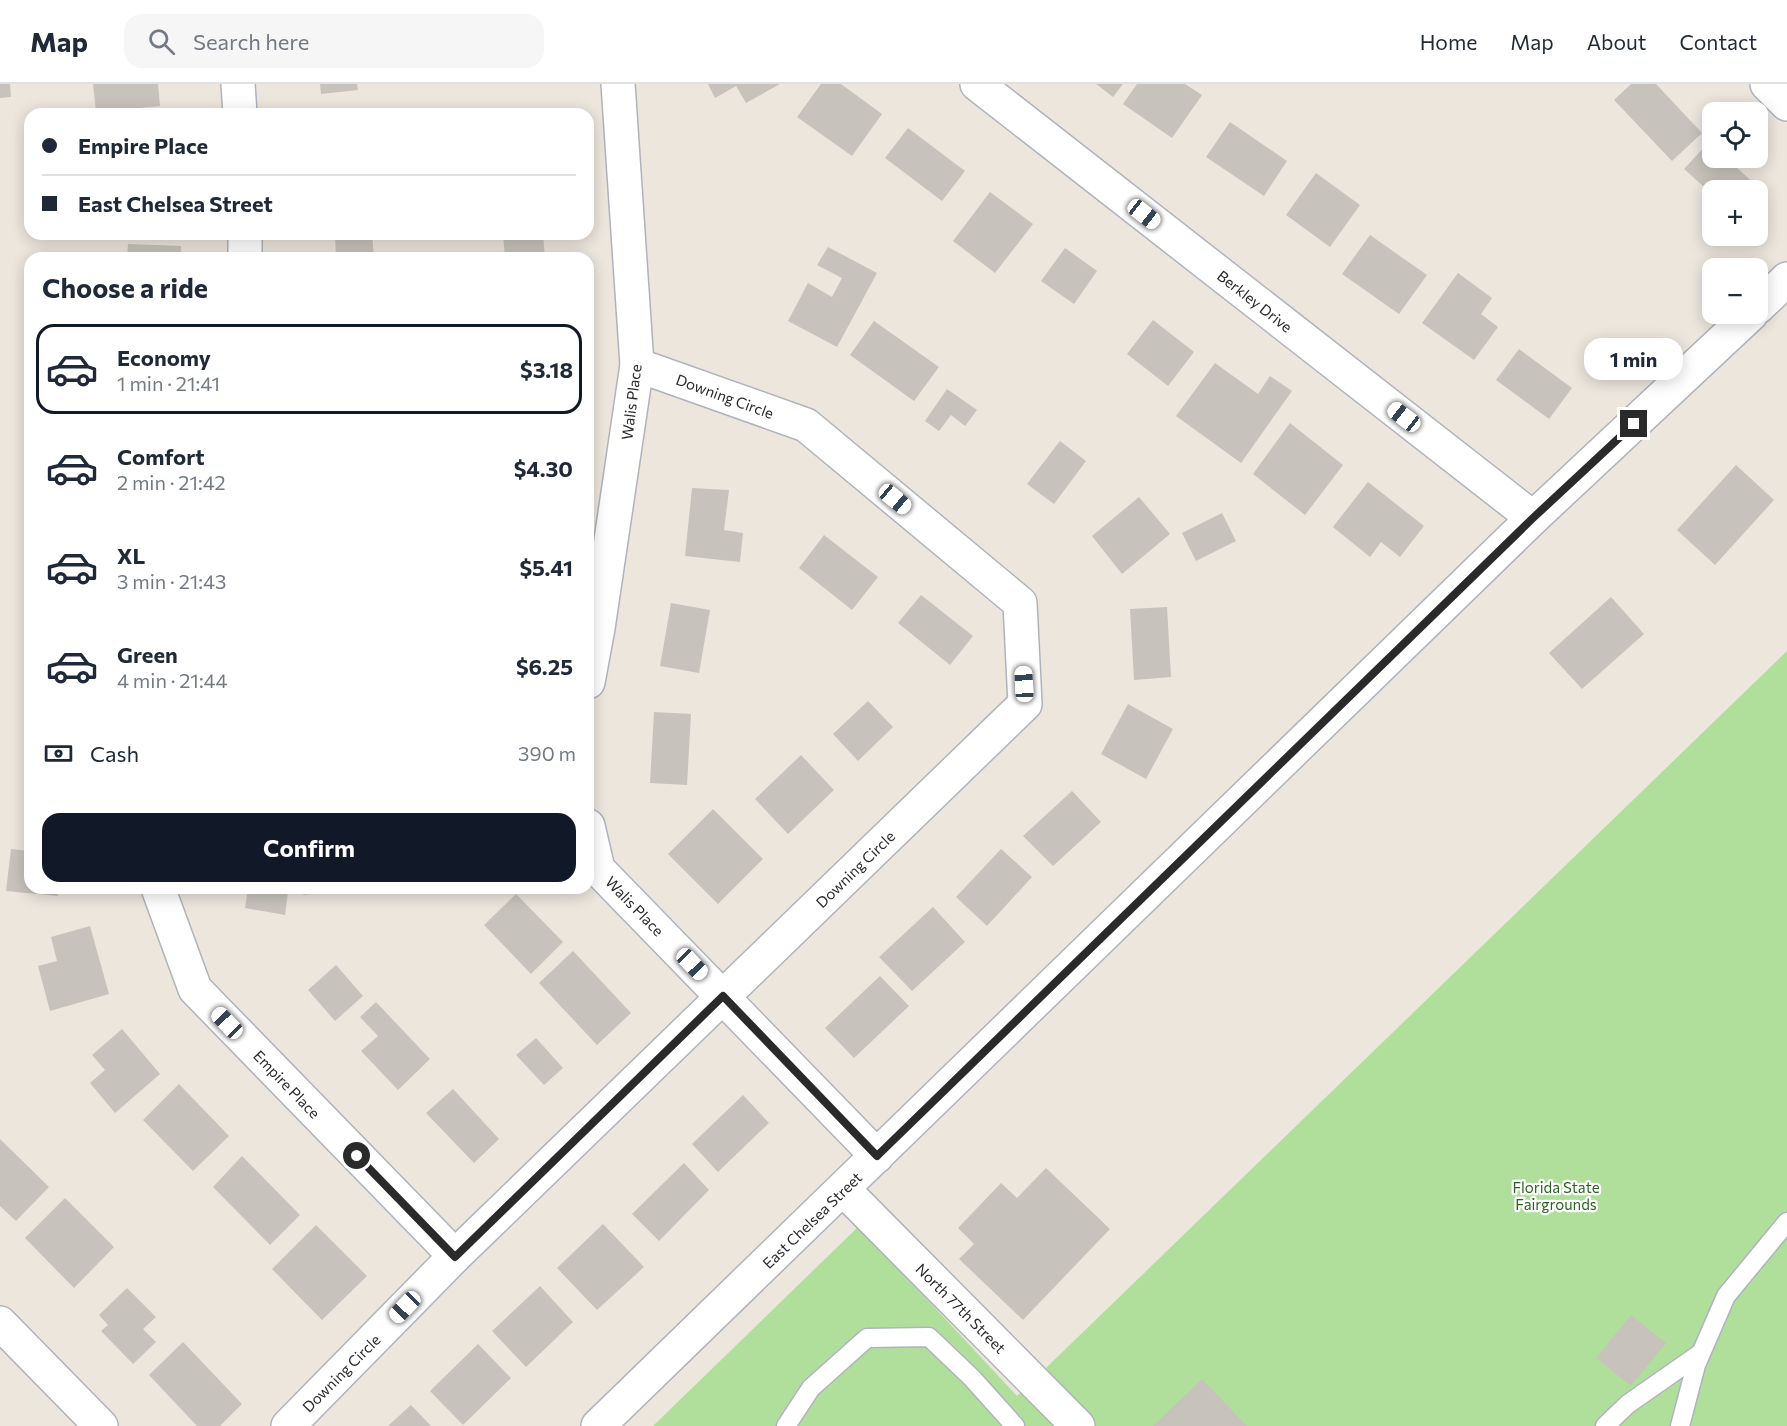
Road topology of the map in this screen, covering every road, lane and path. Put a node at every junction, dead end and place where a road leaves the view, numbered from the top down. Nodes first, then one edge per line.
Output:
1 (238, 84) edge
2 (618, 84) edge
3 (977, 84) edge
4 (1767, 84) edge
5 (1787, 104) edge
6 (240, 108) edge
7 (1787, 279) edge
8 (1768, 297) edge
9 (1740, 324) edge
10 (637, 365) junction
11 (1533, 518) junction
12 (594, 650) edge
13 (594, 852) edge
14 (160, 894) edge
15 (723, 996) junction
16 (877, 1156) junction
17 (843, 1190) junction
18 (1787, 1222) edge
19 (455, 1257) junction
20 (0, 1323) edge
21 (1701, 1353) junction
22 (100, 1426) edge
23 (288, 1426) edge
24 (598, 1426) edge
25 (786, 1426) edge
26 (1015, 1426) edge
27 (1078, 1426) edge
28 (1605, 1426) edge
29 (1680, 1426) edge

1 - 6 street
2 - 10 street, Walis Place
3 - 11 street, Berkley Drive
4 - 5 street
7 - 8 street
9 - 11 street, East Chelsea Street
10 - 12 street, Walis Place
10 - 15 street, Downing Circle
11 - 16 street, East Chelsea Street
13 - 15 street, Walis Place
14 - 19 street, Empire Place
15 - 16 street, Walis Place
15 - 19 street, Downing Circle
16 - 17 street, East Chelsea Street
17 - 24 street, East Chelsea Street
17 - 27 street, North 77th Street
18 - 21 lane
19 - 23 street, Downing Circle
20 - 22 street
21 - 28 lane
21 - 29 lane
25 - 26 lane

